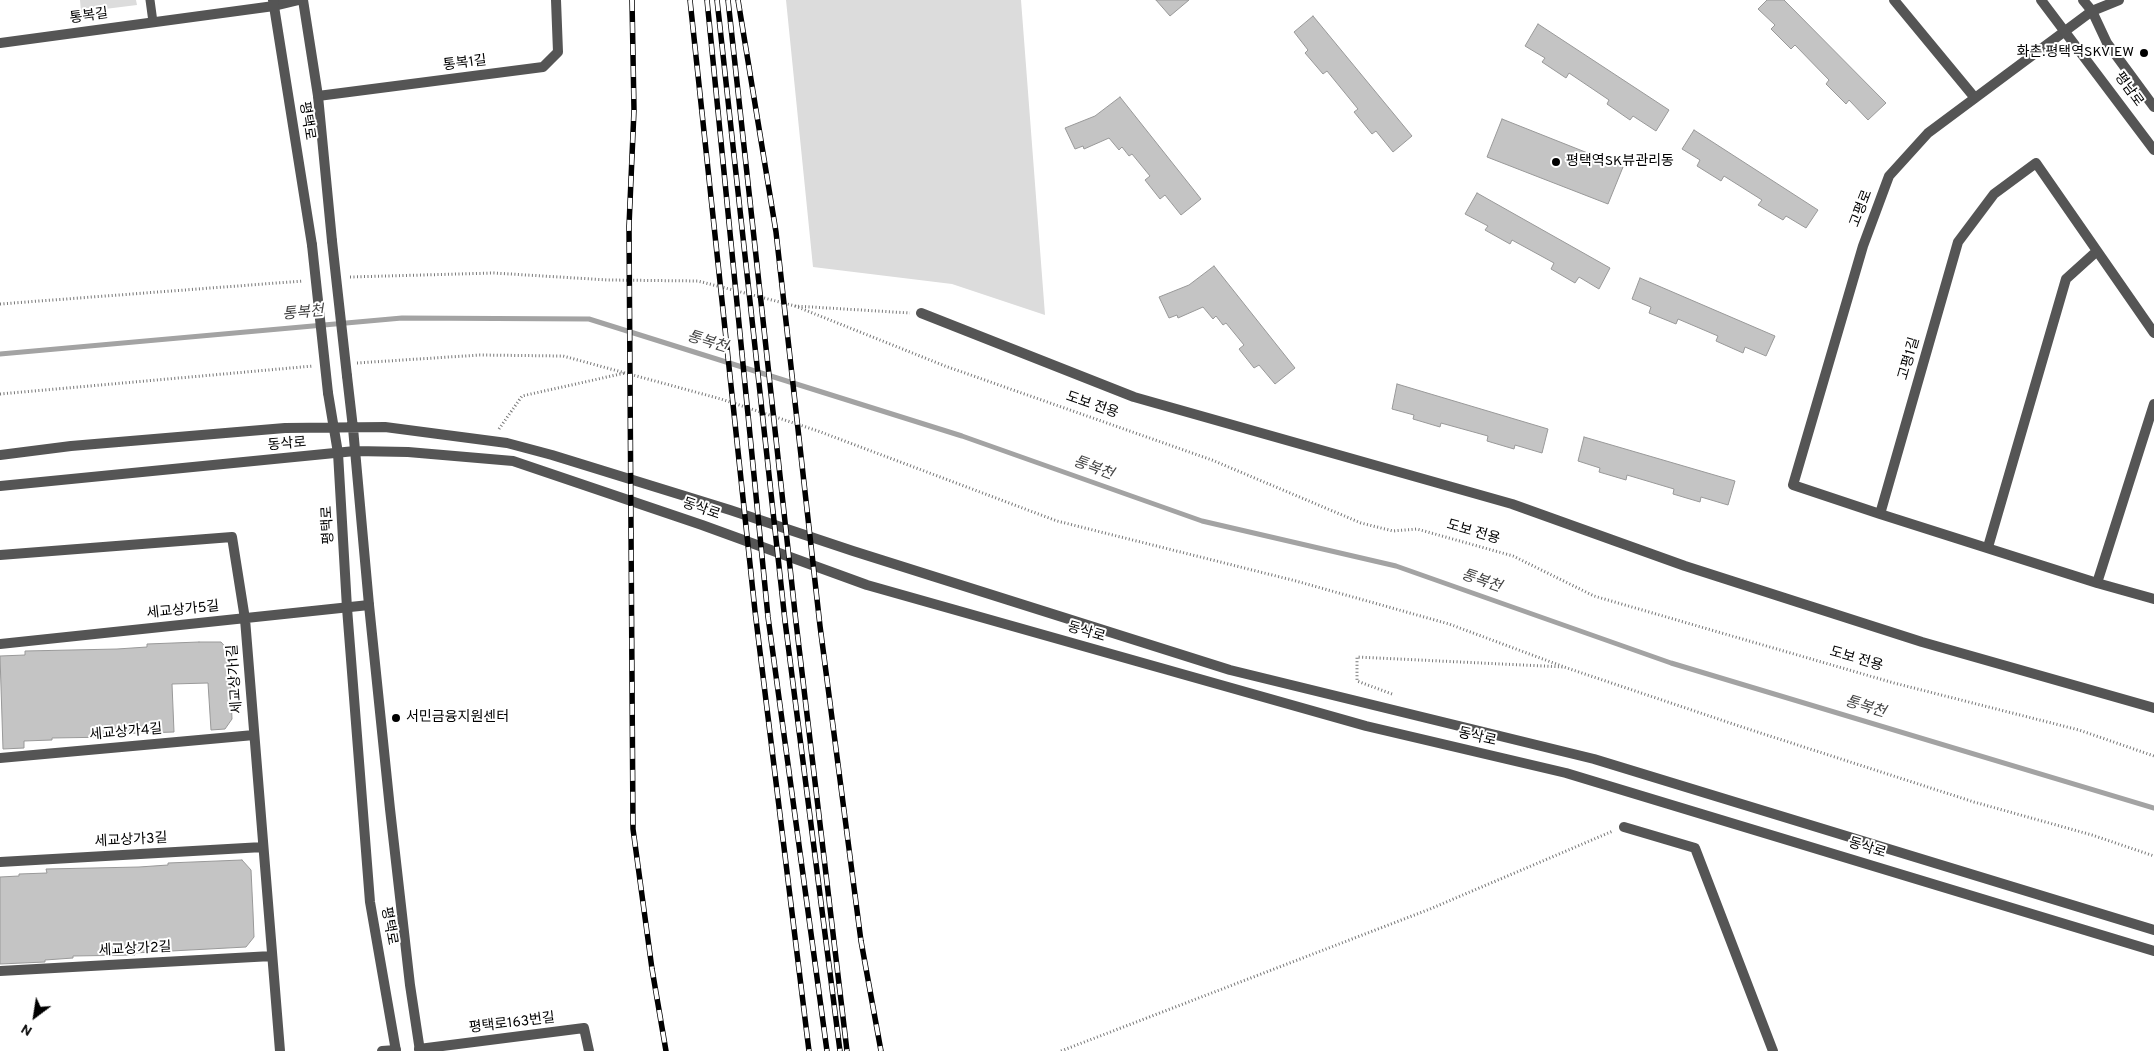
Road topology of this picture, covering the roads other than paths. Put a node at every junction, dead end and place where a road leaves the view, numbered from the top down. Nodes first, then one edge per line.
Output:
1 (150, 0) edge
2 (301, 0) edge
3 (556, 0) edge
4 (1894, 0) edge
5 (2042, 0) edge
6 (2082, 0) edge
7 (2119, 0) edge
8 (274, 3) edge
9 (2092, 11) junction
10 (153, 22) junction
11 (2065, 30) junction
12 (0, 43) edge
13 (318, 96) junction
14 (1975, 98) junction
15 (2154, 107) edge
16 (2154, 150) edge
17 (2097, 251) junction
18 (921, 313) road end
19 (2154, 333) edge
20 (2154, 404) edge
21 (334, 428) junction
22 (354, 428) junction
23 (355, 451) junction
24 (338, 453) junction
25 (0, 455) edge
26 (0, 486) edge
27 (1880, 514) junction
28 (1988, 547) junction
29 (0, 555) edge
30 (2097, 584) junction
31 (2154, 599) edge
32 (369, 605) junction
33 (347, 608) junction
34 (245, 619) junction
35 (0, 644) edge
36 (2154, 708) edge
37 (254, 735) junction
38 (0, 758) edge
39 (1624, 827) road end
40 (263, 847) junction
41 (0, 862) edge
42 (2154, 930) edge
43 (2154, 951) edge
44 (272, 956) junction
45 (0, 971) edge
46 (420, 1050) edge
47 (280, 1051) edge
48 (382, 1051) edge
49 (396, 1051) edge
50 (589, 1051) edge
51 (1773, 1051) edge

1 - 10 lane
2 - 8 street, 통복길
2 - 13 street, 평택로
3 - 13 street, 통복1길
4 - 14 street
5 - 11 street, 평남로
6 - 9 street, 평남로
7 - 9 street, 고평로
8 - 10 street, 통복길
8 - 21 street, 평택로, bridge
9 - 11 street, 고평로
9 - 15 street, 평남로
10 - 12 street, 통복길
11 - 14 street, 고평로
11 - 16 street, 평남로
13 - 22 street, 평택로, bridge
14 - 27 street, 고평로
17 - 19 street, 고평1길
17 - 27 street, 고평1길
17 - 28 street
18 - 36 street
20 - 30 street
21 - 22 street, 동삭로
21 - 24 street, 평택로
21 - 25 street, 동삭로
22 - 23 street, 평택로
22 - 42 street, 동삭로
23 - 24 street, 동삭로
23 - 32 street, 평택로
23 - 43 street, 동삭로
24 - 26 street, 동삭로
24 - 33 street, 평택로
27 - 28 street
28 - 30 street
29 - 34 street, 세교상가1길
30 - 31 street
32 - 33 street, 세교상가5길
32 - 46 street, 평택로
33 - 34 street, 세교상가5길
33 - 49 street, 평택로
34 - 35 street, 세교상가5길
34 - 37 street, 세교상가1길
37 - 38 street, 세교상가4길
37 - 40 street, 세교상가1길
39 - 51 street
40 - 41 street, 세교상가3길
40 - 44 street, 세교상가1길
44 - 45 street, 세교상가2길
44 - 47 street, 세교상가1길
46 - 50 street, 평택로163번길
48 - 49 street

